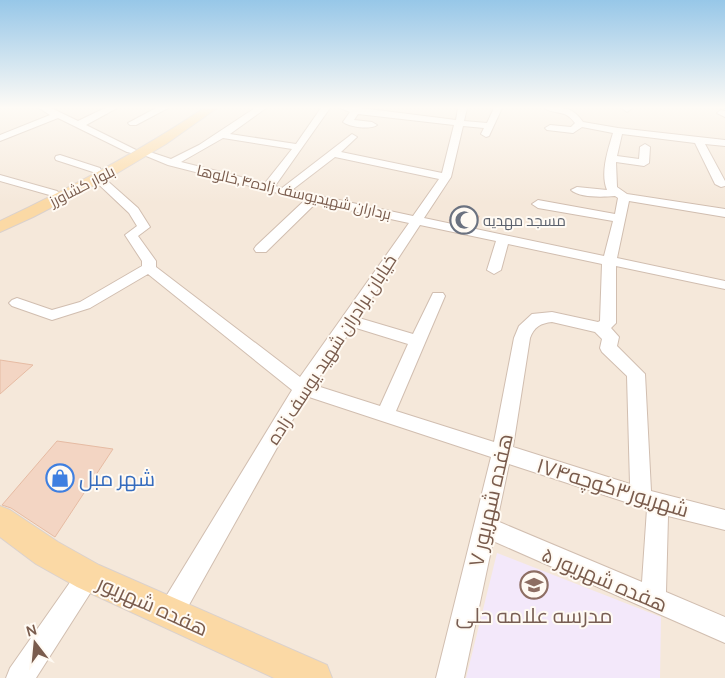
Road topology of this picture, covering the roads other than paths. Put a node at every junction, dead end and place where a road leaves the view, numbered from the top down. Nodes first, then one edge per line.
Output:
1 (698, 139) edge
2 (111, 140) edge
3 (155, 140) edge
4 (159, 140) edge
5 (212, 140) edge
6 (251, 140) edge
7 (304, 140) edge
8 (349, 140) edge
9 (456, 140) edge
10 (616, 140) edge
11 (702, 140) edge
12 (725, 143) edge
13 (299, 147) junction
14 (645, 147) dead end
15 (138, 152) junction
16 (333, 154) junction
17 (60, 158) dead end
18 (611, 158) junction
19 (172, 163) junction
20 (98, 174) junction
21 (446, 177) junction
22 (0, 178) edge
23 (721, 184) dead end
24 (266, 188) junction
25 (577, 190) dead end
26 (283, 192) junction
27 (53, 193) junction
28 (621, 194) junction
29 (313, 199) junction
30 (538, 204) dead end
31 (725, 213) edge
32 (0, 218) edge
33 (620, 219) junction
34 (415, 221) junction
35 (0, 227) edge
36 (132, 235) junction
37 (117, 237) dead end
38 (503, 238) junction
39 (261, 249) dead end
40 (609, 262) junction
41 (149, 268) junction
42 (494, 270) dead end
43 (725, 285) edge
44 (438, 296) dead end
45 (17, 303) dead end
46 (349, 321) junction
47 (532, 324) joint
48 (600, 328) junction
49 (418, 341) junction
50 (302, 388) junction
51 (385, 415) junction
52 (502, 452) junction
53 (649, 500) junction
54 (0, 520) edge
55 (725, 520) edge
56 (485, 527) junction
57 (88, 576) junction
58 (653, 599) junction
59 (171, 612) junction
60 (725, 630) edge
61 (20, 678) edge
62 (314, 678) edge
63 (450, 678) edge

1 - 23 street
2 - 15 street, برداران شهیدیوسف زاده۴,خالوها
3 - 15 main road, بلوار کشاورز
4 - 15 main road, بلوار کشاورز
5 - 19 street
6 - 13 street
7 - 13 street
8 - 16 street
9 - 21 street, خیابان برادران شهید یوسف زاده
10 - 18 street
11 - 12 street
13 - 24 street
14 - 18 street
15 - 19 street, برداران شهیدیوسف زاده۴,خالوها
15 - 20 main road, بلوار کشاورز
16 - 21 street
16 - 26 street
17 - 20 street
18 - 28 street
19 - 24 street, برداران شهیدیوسف زاده۴,خالوها
20 - 27 main road, بلوار کشاورز
20 - 35 main road, بلوار کشاورز
20 - 36 street
21 - 34 street, خیابان برادران شهید یوسف زاده
22 - 27 street
24 - 26 street, برداران شهیدیوسف زاده۴,خالوها
25 - 28 street
26 - 29 street, برداران شهیدیوسف زاده۴,خالوها
27 - 32 main road, بلوار کشاورز
28 - 31 street
28 - 33 street
29 - 34 street, برداران شهیدیوسف زاده۴,خالوها
29 - 39 street
30 - 33 street
33 - 40 street
34 - 38 street, برداران شهیدیوسف زاده۴,خالوها
34 - 46 street, خیابان برادران شهید یوسف زاده
36 - 37 street
36 - 41 street
38 - 40 street, برداران شهیدیوسف زاده۴,خالوها
38 - 42 street
40 - 43 street, برداران شهیدیوسف زاده۴,خالوها
40 - 48 street
41 - 45 street
41 - 50 street
44 - 49 street
46 - 49 street
46 - 50 street, خیابان برادران شهید یوسف زاده
47 - 48 street
47 - 52 street, هفده شهریور ۷
48 - 53 street
49 - 51 street
50 - 51 street
50 - 59 street, خیابان برادران شهید یوسف زاده
51 - 52 street
52 - 53 street, ۱۷شهریور۳کوچه۴
52 - 56 street, هفده شهریور ۷
53 - 55 street, ۱۷شهریور۳کوچه۴
53 - 58 street
54 - 57 main road, هفده شهریور
56 - 58 street, هفده شهریور ۵
56 - 63 street, هفده شهریور ۷
57 - 59 main road, هفده شهریور
57 - 61 street
58 - 60 street, هفده شهریور ۵
59 - 62 main road, هفده شهریور

